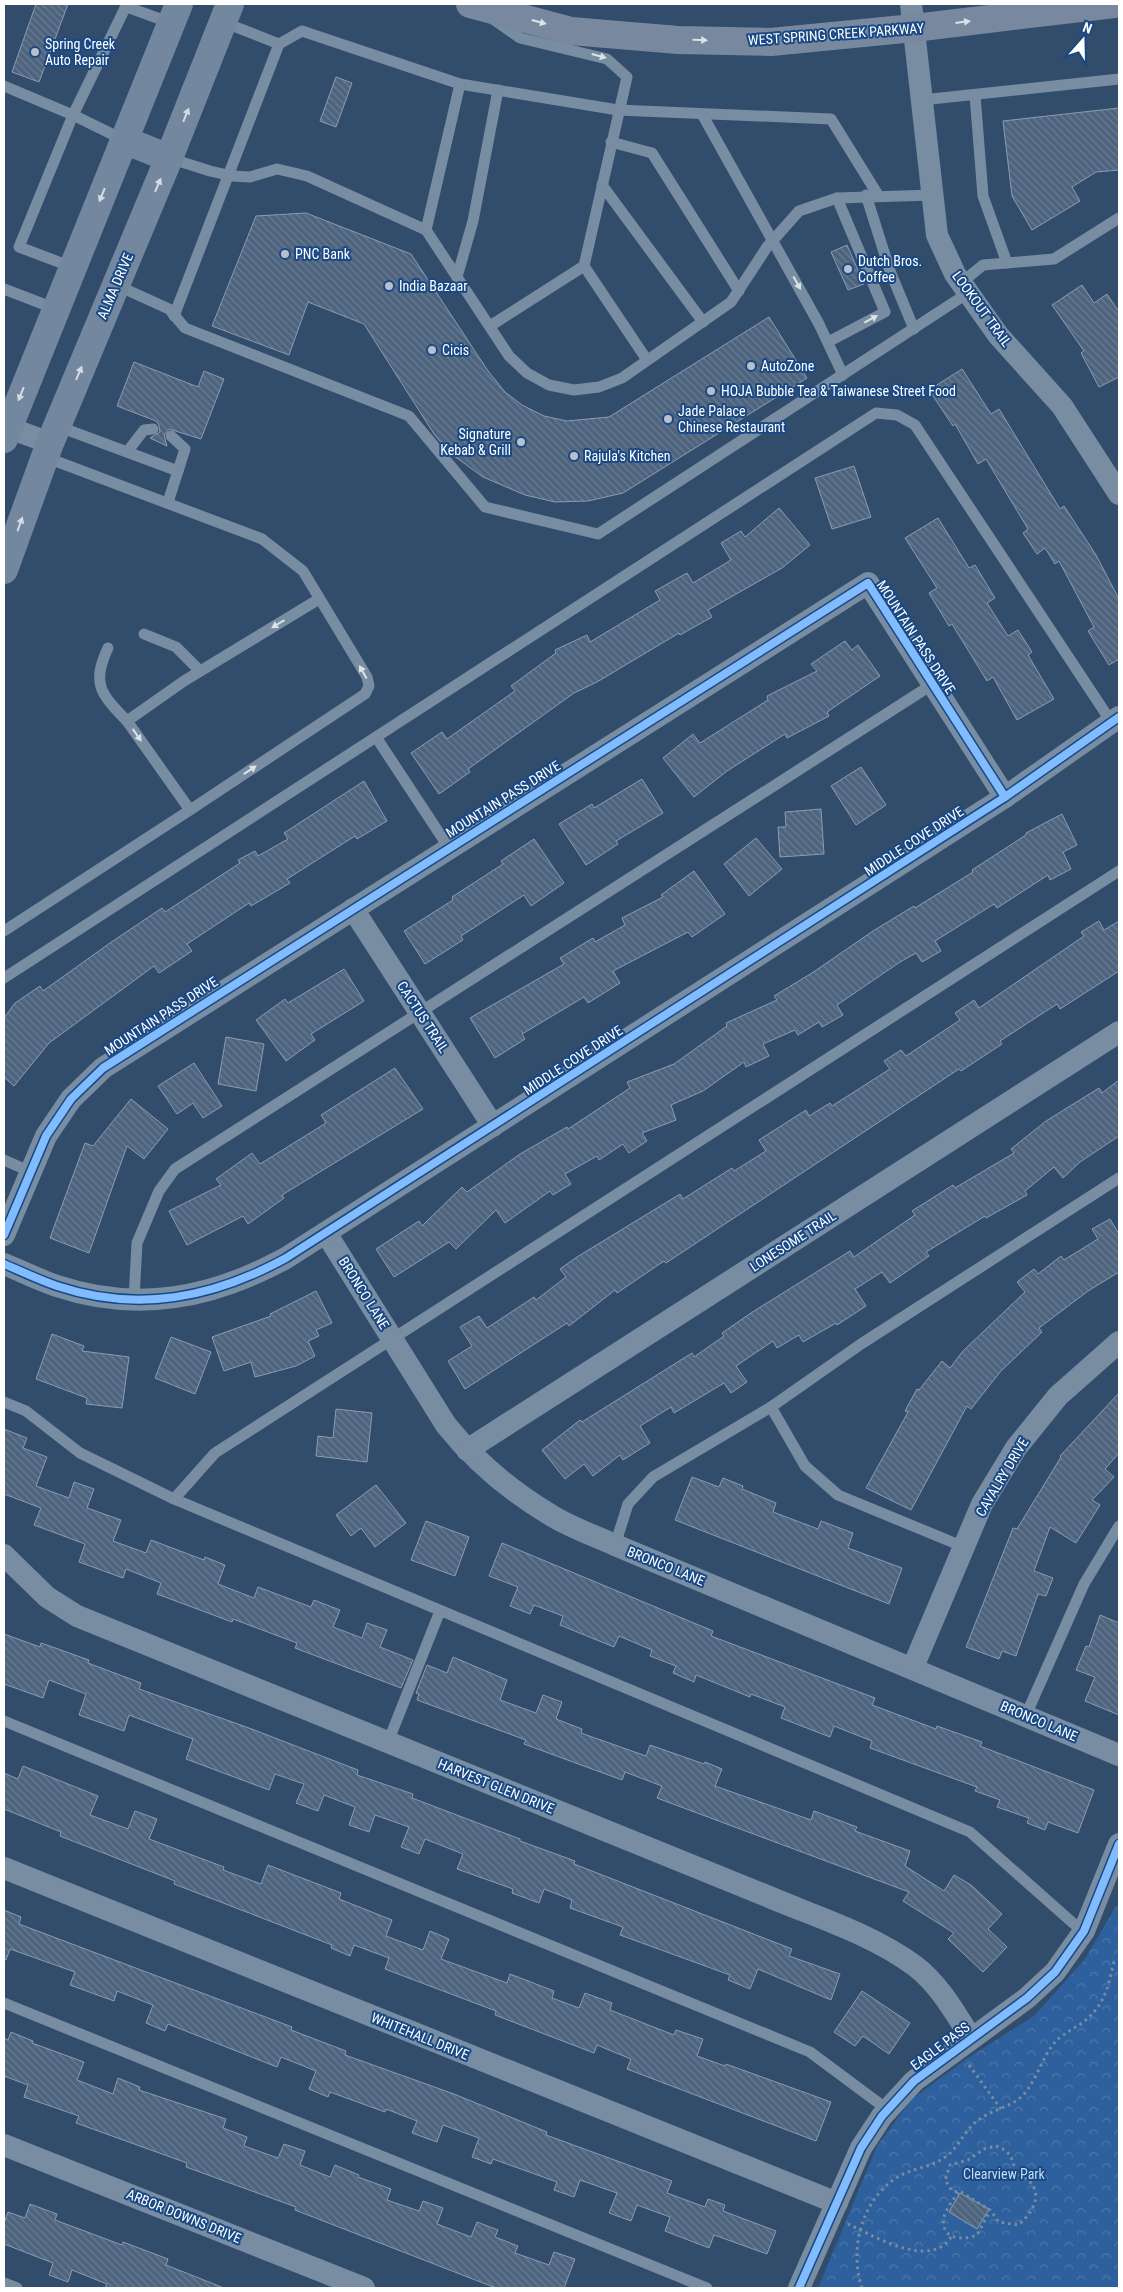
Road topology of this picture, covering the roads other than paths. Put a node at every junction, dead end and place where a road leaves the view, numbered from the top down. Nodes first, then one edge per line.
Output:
1 (1114, 4) edge
2 (127, 5) edge
3 (473, 5) edge
4 (175, 13) edge
5 (226, 13) edge
6 (913, 16) edge
7 (279, 44) junction
8 (1119, 79) edge
9 (460, 84) junction
10 (4, 86) edge
11 (498, 90) junction
12 (975, 95) junction
13 (922, 100) junction
14 (618, 110) junction
15 (702, 114) junction
16 (73, 115) junction
17 (124, 140) junction
18 (611, 142) junction
19 (169, 158) junction
20 (227, 175) junction
21 (602, 185) junction
22 (866, 195) junction
23 (878, 195) junction
24 (933, 195) junction
25 (836, 198) junction
26 (1119, 218) edge
27 (426, 230) junction
28 (773, 240) junction
29 (1007, 263) junction
30 (584, 266) junction
31 (72, 267) junction
32 (457, 277) junction
33 (116, 285) junction
34 (965, 288) junction
35 (4, 289) edge
36 (739, 291) junction
37 (56, 309) junction
38 (174, 316) junction
39 (703, 322) junction
40 (490, 326) junction
41 (914, 329) junction
42 (828, 342) junction
43 (647, 360) junction
44 (843, 375) junction
45 (153, 429) dead end
46 (5, 431) edge
47 (171, 436) dead end
48 (50, 442) junction
49 (127, 452) junction
50 (178, 471) junction
51 (1119, 494) edge
52 (168, 502) junction
53 (4, 570) edge
54 (319, 599) junction
55 (144, 634) dead end
56 (108, 648) dead end
57 (200, 671) junction
58 (932, 684) junction
59 (1115, 720) edge
60 (127, 721) junction
61 (376, 737) junction
62 (1005, 797) junction
63 (190, 810) junction
64 (449, 848) junction
65 (1119, 871) edge
66 (352, 909) junction
67 (4, 930) edge
68 (4, 978) edge
69 (420, 1014) junction
70 (1119, 1032) edge
71 (493, 1126) junction
72 (4, 1160) edge
73 (31, 1172) junction
74 (1119, 1178) edge
75 (326, 1233) junction
76 (4, 1235) edge
77 (4, 1264) edge
78 (134, 1299) junction
79 (392, 1339) junction
80 (1119, 1342) edge
81 (4, 1402) edge
82 (771, 1407) junction
83 (466, 1450) junction
84 (174, 1499) junction
85 (1119, 1526) edge
86 (615, 1545) junction
87 (964, 1547) junction
88 (4, 1555) edge
89 (440, 1611) junction
90 (913, 1667) junction
91 (1026, 1715) junction
92 (4, 1721) edge
93 (388, 1742) junction
94 (1119, 1755) edge
95 (1119, 1844) edge
96 (4, 1868) edge
97 (1083, 1932) junction
98 (4, 2003) edge
99 (971, 2038) junction
100 (888, 2110) junction
101 (4, 2145) edge
102 (840, 2212) junction
103 (4, 2283) edge
104 (17, 2288) edge
105 (364, 2288) edge
106 (707, 2288) edge
107 (799, 2288) edge

6 -> 1 main road, WEST SPRING CREEK PARKWAY
2 - 4 lane
2 - 16 lane
3 -> 6 main road, WEST SPRING CREEK PARKWAY
3 -> 14 lane
4 - 17 main road
5 - 7 lane
19 -> 5 main road, ALMA DRIVE
6 - 13 street, LOOKOUT TRAIL
7 - 9 lane
7 - 20 lane
8 - 12 lane
9 - 11 lane
9 - 27 lane
10 - 16 lane
11 - 14 lane
11 - 32 lane
12 - 13 lane
12 - 29 lane
13 - 24 street, LOOKOUT TRAIL
14 - 15 lane
14 - 18 lane
15 - 23 lane
15 - 28 lane
16 - 17 lane
16 - 31 lane
17 - 19 main road
17 -> 31 main road
18 - 21 lane
18 - 36 lane
19 - 20 lane
33 -> 19 main road, ALMA DRIVE
20 - 27 lane
20 - 38 lane
21 - 30 lane
21 - 39 lane
22 - 23 lane
22 - 25 lane
22 - 41 lane
23 - 24 lane
24 - 34 street, LOOKOUT TRAIL
25 - 28 lane
42 -> 25 lane
26 - 29 lane
27 - 32 lane
28 - 36 lane
28 -> 42 lane
29 - 34 lane
30 - 40 lane
30 - 43 lane
31 - 37 main road
32 - 40 lane
33 - 38 lane
48 -> 33 main road, ALMA DRIVE
34 - 41 lane
34 - 51 street, LOOKOUT TRAIL
35 - 37 lane
36 - 39 lane
37 -> 46 main road
38 - 44 lane
39 - 43 lane
40 - 43 lane
41 - 44 lane
42 - 44 lane
45 - 49 lane
46 - 48 street
47 - 50 lane
48 - 49 lane
48 - 52 lane
53 -> 48 main road, ALMA DRIVE
49 - 50 lane
50 - 52 lane
52 - 54 lane
54 -> 57 lane
63 -> 54 lane
55 - 57 lane
56 - 60 lane
57 - 60 lane
58 - 62 street, MOUNTAIN PASS DRIVE
58 - 64 street, MOUNTAIN PASS DRIVE
58 - 69 lane
59 - 61 lane
59 - 62 street, MIDDLE COVE DRIVE
60 -> 63 lane
61 - 64 lane
61 - 68 lane
62 - 71 street, MIDDLE COVE DRIVE
63 - 67 lane
64 - 66 street, MOUNTAIN PASS DRIVE
65 - 79 lane
66 - 69 street, CACTUS TRAIL
66 - 73 street, MOUNTAIN PASS DRIVE
69 - 71 street, CACTUS TRAIL
69 - 78 lane
70 - 83 street, LONESOME TRAIL
71 - 75 street, MIDDLE COVE DRIVE
72 - 73 lane
73 - 76 street, MOUNTAIN PASS DRIVE
74 - 82 lane
75 - 78 street, MIDDLE COVE DRIVE
75 - 79 street, BRONCO LANE
77 - 78 street, MIDDLE COVE DRIVE
79 - 83 street, BRONCO LANE
79 - 84 lane
80 - 87 street, CAVALRY DRIVE
81 - 84 lane
82 - 86 lane
82 - 87 lane
83 - 86 street, BRONCO LANE
84 - 89 lane
85 - 91 lane
86 - 90 street, BRONCO LANE
87 - 90 street, CAVALRY DRIVE
88 - 93 street, HARVEST GLEN DRIVE
89 - 93 lane
89 - 97 lane
90 - 91 street, BRONCO LANE
91 - 94 street, BRONCO LANE
92 - 100 lane
93 - 99 street, HARVEST GLEN DRIVE
95 - 97 street, EAGLE PASS
96 - 102 street, WHITEHALL DRIVE
97 - 99 street, EAGLE PASS
98 - 106 lane
99 - 100 street, EAGLE PASS
100 - 102 street, EAGLE PASS
101 - 105 street, ARBOR DOWNS DRIVE
102 - 107 street, EAGLE PASS
103 - 104 lane

